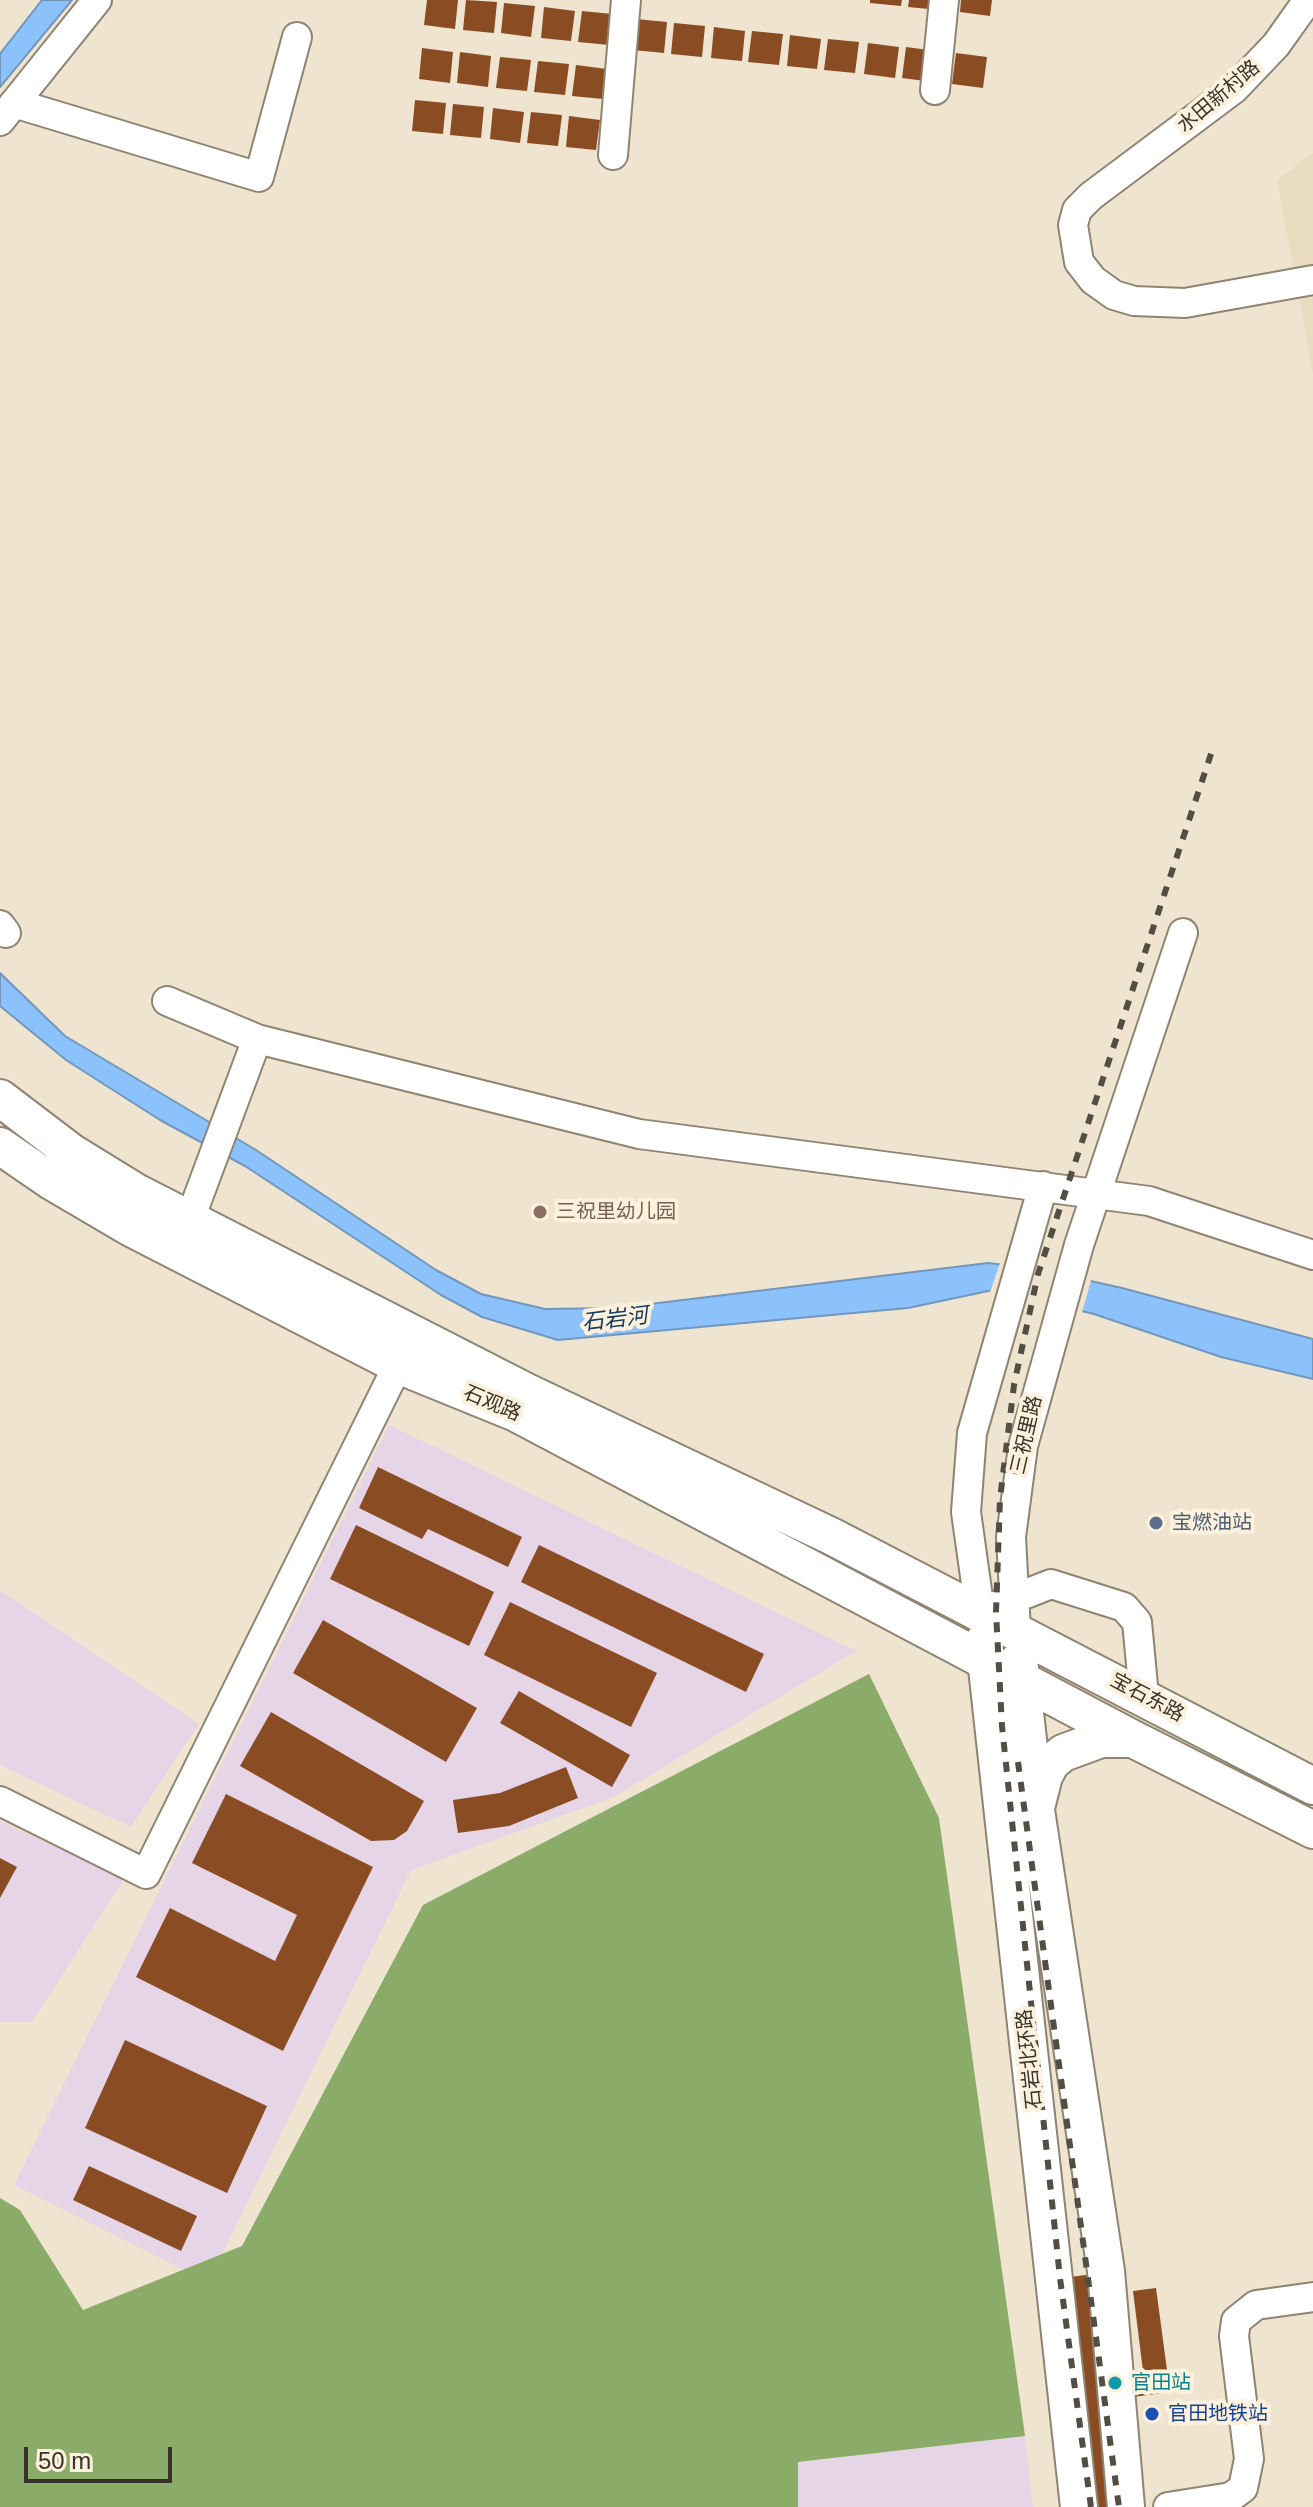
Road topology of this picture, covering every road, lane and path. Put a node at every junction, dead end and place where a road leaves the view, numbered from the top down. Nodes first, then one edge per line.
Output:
1 (97, 0) edge
2 (626, 0) edge
3 (944, 0) edge
4 (1308, 0) edge
5 (297, 37) dead end
6 (935, 90) dead end
7 (7, 112) edge
8 (613, 155) dead end
9 (1313, 280) edge
10 (1183, 933) dead end
11 (167, 1001) dead end
12 (257, 1039) junction
13 (0, 1098) edge
14 (0, 1146) edge
15 (1043, 1186) junction
16 (1097, 1193) junction
17 (190, 1219) junction
18 (1313, 1255) edge
19 (398, 1365) junction
20 (980, 1612) junction
21 (1015, 1614) junction
22 (986, 1660) junction
23 (1020, 1678) junction
24 (1144, 1696) junction
25 (1133, 1739) junction
26 (1313, 1786) edge
27 (0, 1801) edge
28 (1036, 1810) junction
29 (1313, 1830) edge
30 (1313, 2297) edge
31 (1079, 2507) edge
32 (1126, 2507) edge
33 (1168, 2507) edge

1 - 7 street
2 - 8 street
3 - 6 street
4 - 9 street, 水田新村路
5 - 7 street
10 - 16 street, 三祝里路
11 - 12 street
12 - 15 street
12 - 17 street
13 - 17 main road, 石观路
14 - 19 main road, 石观路
15 - 16 street
15 - 20 street
16 - 18 street
16 - 21 street, 三祝里路
17 - 20 main road, 石观路
19 - 22 main road, 石观路
19 - 27 street
20 - 21 main road, 宝石东路
20 - 22 main road, 石岩北环路
21 - 23 main road, 石岩北环路
21 - 24 main road, 宝石东路
21 - 24 street
22 - 23 main road
22 - 31 main road, 石岩北环路
23 - 25 main road
23 - 28 main road, 石岩北环路
24 - 26 main road, 宝石东路
25 - 28 main road
25 - 29 main road
28 - 32 main road, 石岩北环路
30 - 33 street

